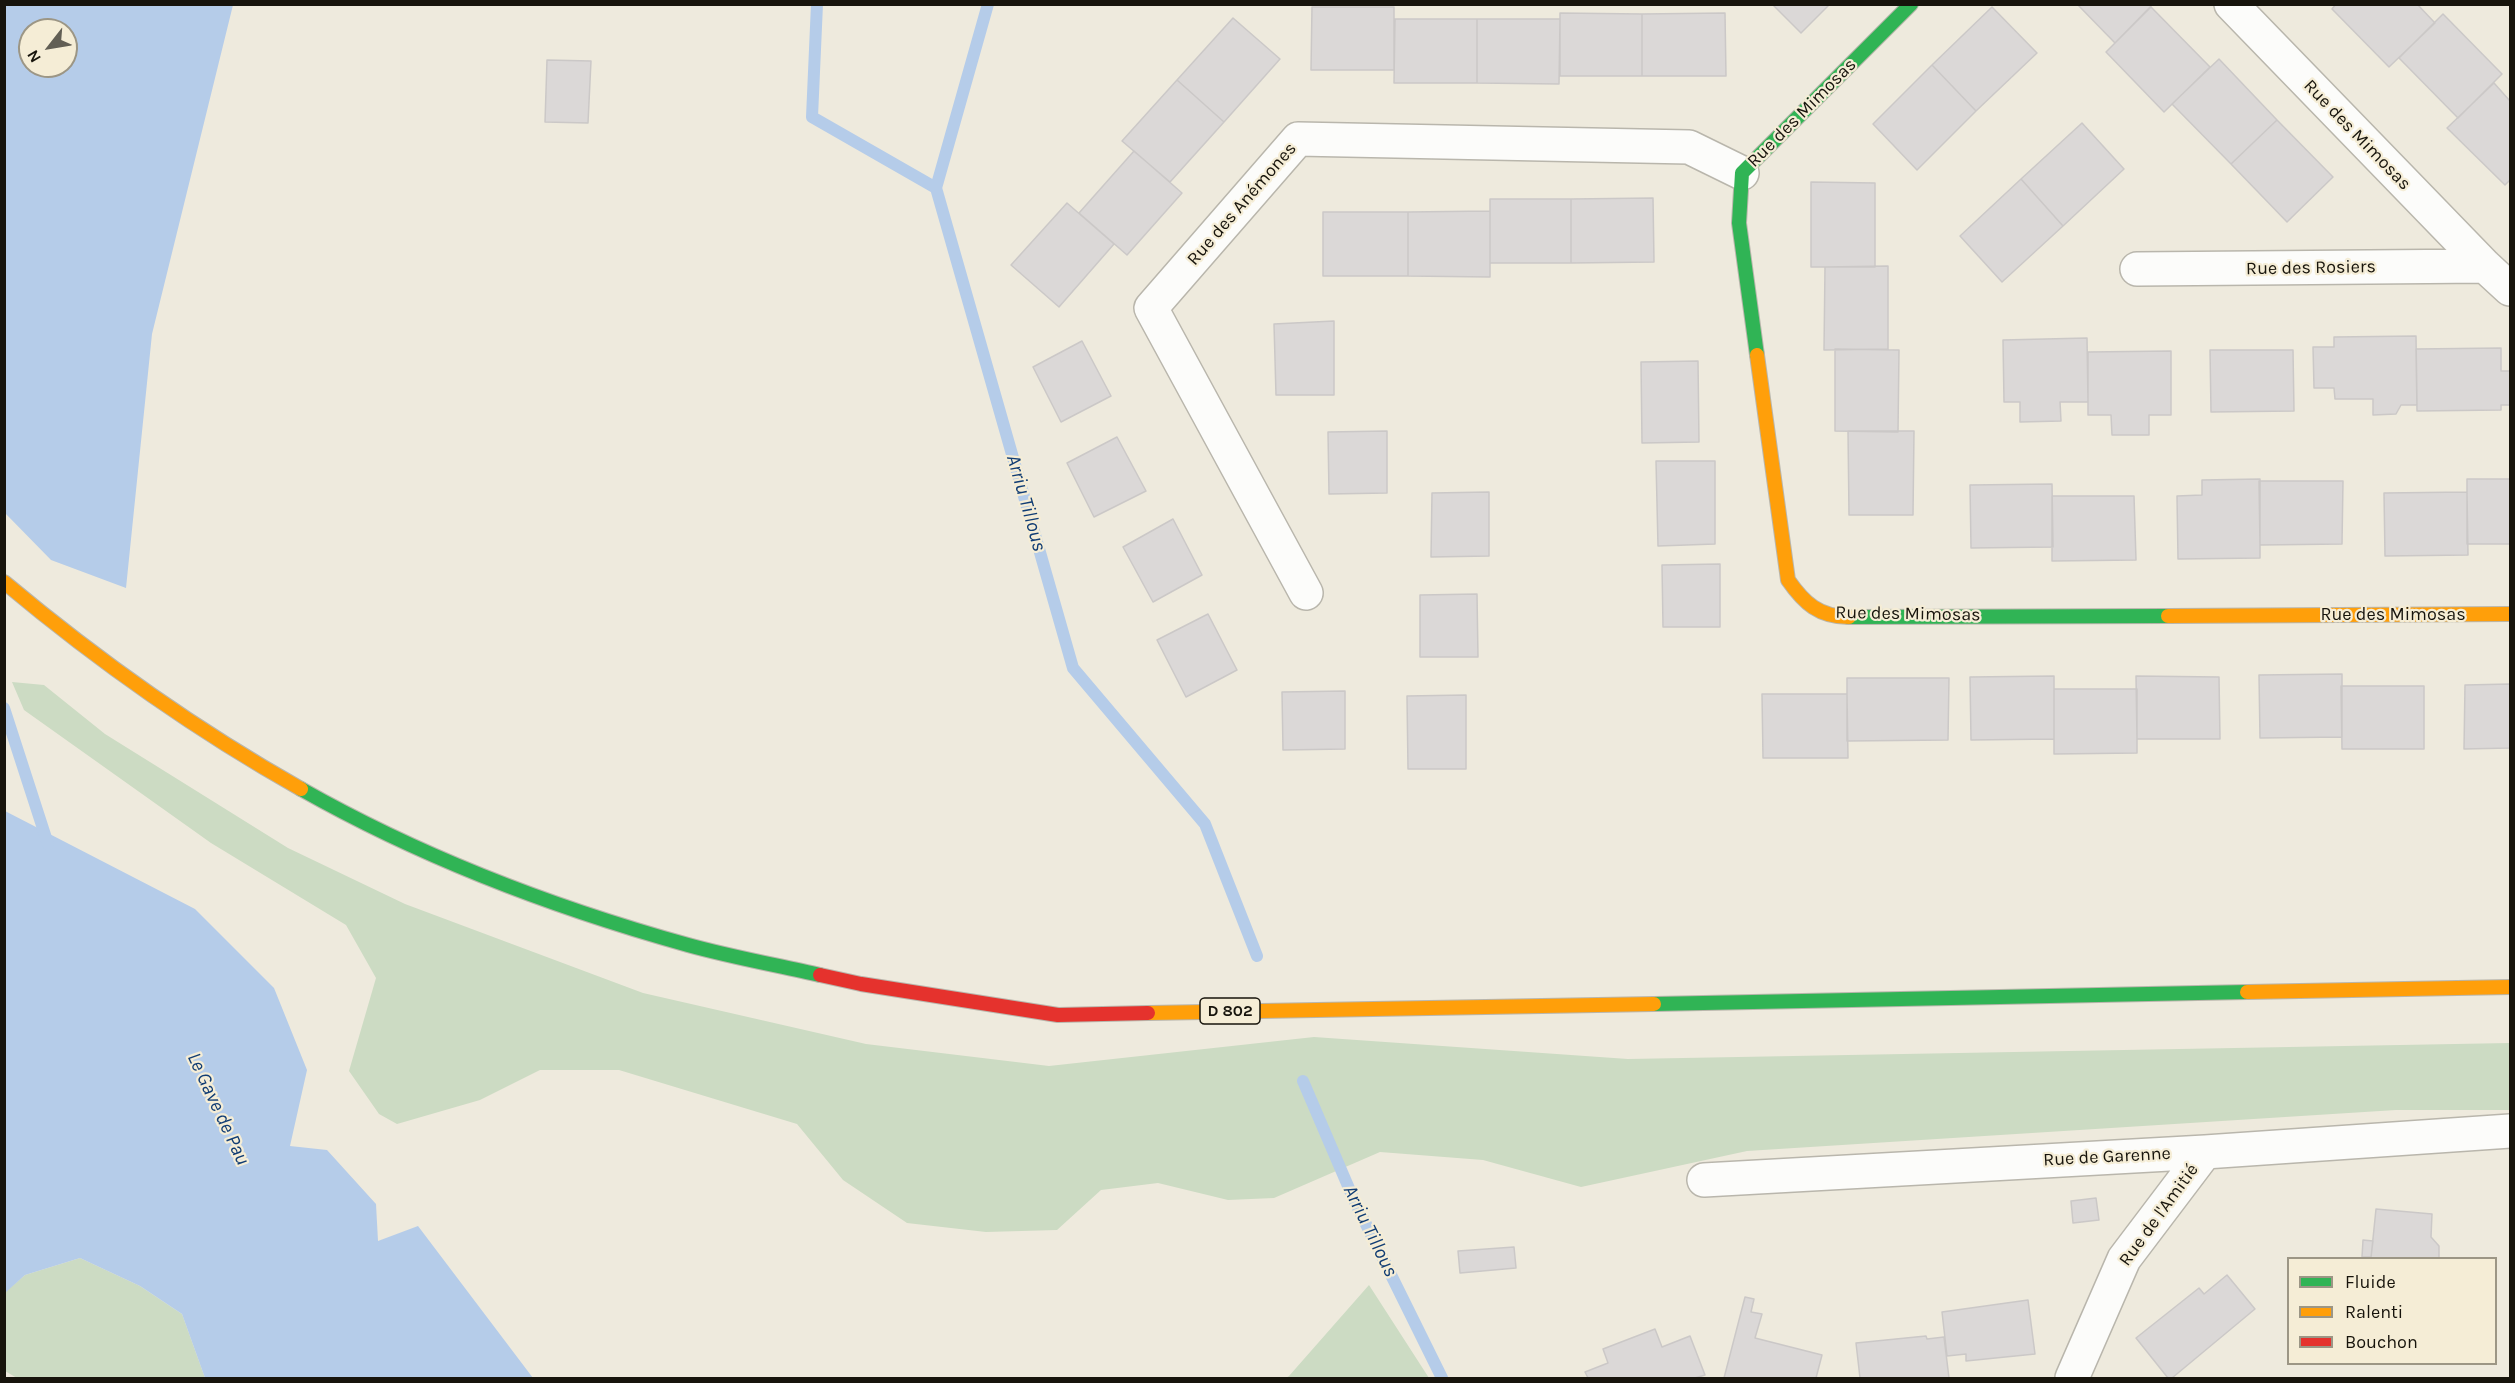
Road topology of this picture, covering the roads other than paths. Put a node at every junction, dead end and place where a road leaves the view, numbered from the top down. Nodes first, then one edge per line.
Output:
1 (1911, 4) edge
2 (2231, 4) edge
3 (1742, 173) junction
4 (2485, 266) junction
5 (2137, 269) dead end
6 (2511, 289) edge
7 (4, 582) edge
8 (1306, 593) dead end
9 (2511, 614) edge
10 (2511, 987) edge
11 (2511, 1131) edge
12 (2205, 1152) junction
13 (1704, 1180) dead end
14 (2072, 1378) edge

1 - 3 main road, Rue des Mimosas
2 - 4 street, Rue des Mimosas
3 - 8 street, Rue des Anémones
3 - 9 main road, Rue des Mimosas
4 - 5 street, Rue des Rosiers
4 - 6 street, Rue des Mimosas
7 - 10 main road, D 802
11 - 12 street, Rue de Garenne
12 - 13 street, Rue de Garenne
12 - 14 street, Rue de l'Amitié

